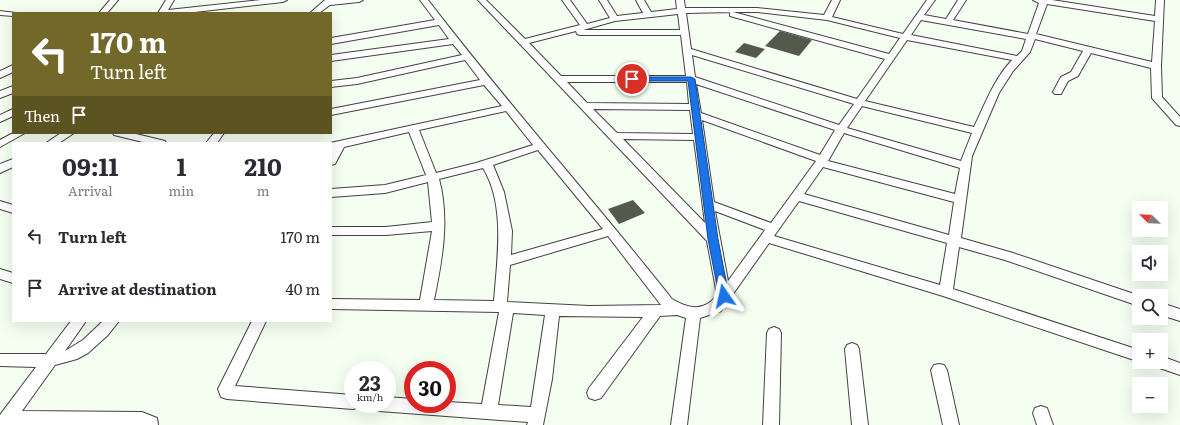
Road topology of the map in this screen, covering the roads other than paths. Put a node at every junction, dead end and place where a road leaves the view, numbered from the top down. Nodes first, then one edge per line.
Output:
1 (114, 0) edge
2 (170, 0) edge
3 (278, 0) edge
4 (359, 0) edge
5 (424, 0) edge
6 (482, 0) edge
7 (566, 0) edge
8 (603, 0) edge
9 (640, 0) edge
10 (758, 0) edge
11 (836, 0) edge
12 (931, 0) edge
13 (962, 0) edge
14 (1040, 0) edge
15 (1160, 0) edge
16 (329, 2) edge
17 (222, 3) edge
18 (681, 5) edge
19 (716, 9) junction
20 (757, 10) junction
21 (104, 12) edge
22 (164, 12) edge
23 (185, 12) edge
24 (315, 12) edge
25 (0, 13) edge
26 (12, 14) edge
27 (648, 15) junction
28 (920, 17) junction
29 (827, 18) junction
30 (615, 19) junction
31 (1159, 19) junction
32 (441, 22) junction
33 (948, 22) junction
34 (585, 26) junction
35 (567, 32) junction
36 (685, 33) junction
37 (906, 37) junction
38 (1032, 37) junction
39 (332, 40) edge
40 (455, 40) junction
41 (523, 42) junction
42 (1088, 49) junction
43 (687, 51) junction
44 (467, 57) junction
45 (332, 58) edge
46 (892, 58) junction
47 (1019, 59) junction
48 (1156, 66) junction
49 (12, 69) edge
50 (0, 75) edge
51 (558, 79) junction
52 (691, 79) junction
53 (486, 82) junction
54 (332, 84) edge
55 (12, 89) edge
56 (1058, 92) dead end
57 (0, 95) edge
58 (861, 103) junction
59 (583, 106) junction
60 (508, 108) junction
61 (696, 111) junction
62 (12, 112) edge
63 (332, 112) edge
64 (0, 118) edge
65 (1180, 123) edge
66 (413, 129) junction
67 (841, 130) junction
68 (978, 131) junction
69 (18, 134) edge
70 (67, 134) edge
71 (122, 134) edge
72 (612, 136) junction
73 (700, 137) junction
74 (53, 142) edge
75 (156, 142) edge
76 (0, 144) edge
77 (335, 145) edge
78 (540, 146) junction
79 (332, 158) edge
80 (821, 161) junction
81 (488, 163) junction
82 (965, 166) junction
83 (432, 178) junction
84 (332, 193) edge
85 (796, 196) junction
86 (960, 198) junction
87 (708, 204) junction
88 (0, 205) edge
89 (12, 209) edge
90 (438, 226) junction
91 (332, 231) edge
92 (611, 231) junction
93 (769, 233) junction
94 (713, 239) junction
95 (953, 241) junction
96 (504, 262) junction
97 (0, 274) edge
98 (12, 278) edge
99 (946, 292) junction
100 (724, 296) junction
101 (1132, 299) edge
102 (332, 304) edge
103 (426, 306) junction
104 (504, 307) junction
105 (678, 310) junction
106 (553, 311) junction
107 (1168, 311) edge
108 (655, 312) junction
109 (694, 313) junction
110 (1180, 315) edge
111 (78, 322) edge
112 (111, 322) edge
113 (259, 322) edge
114 (774, 333) dead end
115 (852, 349) dead end
116 (1132, 354) edge
117 (50, 359) junction
118 (0, 360) edge
119 (1168, 365) edge
120 (1180, 369) edge
121 (939, 370) dead end
122 (595, 393) dead end
123 (344, 401) edge
124 (396, 405) edge
125 (489, 412) junction
126 (536, 420) edge
127 (5, 421) edge
128 (150, 425) edge
129 (679, 425) edge
130 (771, 425) edge
131 (860, 425) edge
132 (951, 425) edge

1 - 21 street
2 - 22 street
3 - 17 street
4 - 16 street
5 - 32 street
6 - 41 street
7 - 34 street
8 - 30 street
9 - 27 street
10 - 20 street
11 - 29 street
12 - 28 street
13 - 33 street
14 - 31 street
14 - 38 street
15 - 31 street
16 - 24 street
17 - 23 street
18 - 19 street
18 - 27 street
18 - 36 street
19 - 20 street
19 - 46 street
20 - 29 street
25 - 26 street
27 - 30 street
28 - 33 street
28 - 37 street
29 - 37 street
30 - 34 street
31 - 48 street
32 - 39 street
32 - 40 street
33 - 38 street
34 - 35 street
35 - 36 street
35 - 41 street
36 - 43 street
37 - 46 street
37 - 47 street
38 - 42 street
38 - 47 street
40 - 44 street
40 - 45 street
41 - 51 street
42 - 48 street
42 - 56 street
43 - 52 street
43 - 58 street
44 - 53 street
44 - 54 street
46 - 58 street
47 - 68 street
48 - 65 street
49 - 50 street
51 - 52 street
51 - 59 street
52 - 61 street
52 - 67 street
53 - 60 street
53 - 63 street
55 - 57 street
58 - 67 street
58 - 68 street
59 - 61 street
59 - 72 street
60 - 66 street
60 - 78 street
61 - 73 street
61 - 80 street
62 - 64 street
66 - 77 street
66 - 83 street
67 - 80 street
67 - 82 street
68 - 82 street
69 - 76 street
70 - 74 street
71 - 75 street
72 - 73 street
72 - 94 street
73 - 87 street
77 - 79 street
78 - 81 street
78 - 92 street
80 - 85 street
80 - 86 street
81 - 83 street
81 - 96 street
82 - 86 street
83 - 84 street
83 - 90 street
85 - 93 street
85 - 95 street
86 - 95 street
87 - 93 street
87 - 94 street
88 - 89 street
90 - 91 street
90 - 103 street
92 - 96 street
92 - 105 street
93 - 99 street
93 - 100 street
94 - 100 street
95 - 99 street
95 - 101 street
96 - 104 street
97 - 98 street
99 - 116 street
100 - 109 street
102 - 103 street
103 - 104 street
104 - 106 street
104 - 125 street
105 - 108 street
105 - 109 street
106 - 108 street
106 - 126 street
107 - 110 street
108 - 122 street
109 - 129 street
111 - 117 street
112 - 117 street
113 - 123 street
114 - 130 street
115 - 131 street
117 - 118 street
117 - 127 street
119 - 120 street
121 - 132 street
124 - 125 street
125 - 126 street
127 - 128 street

